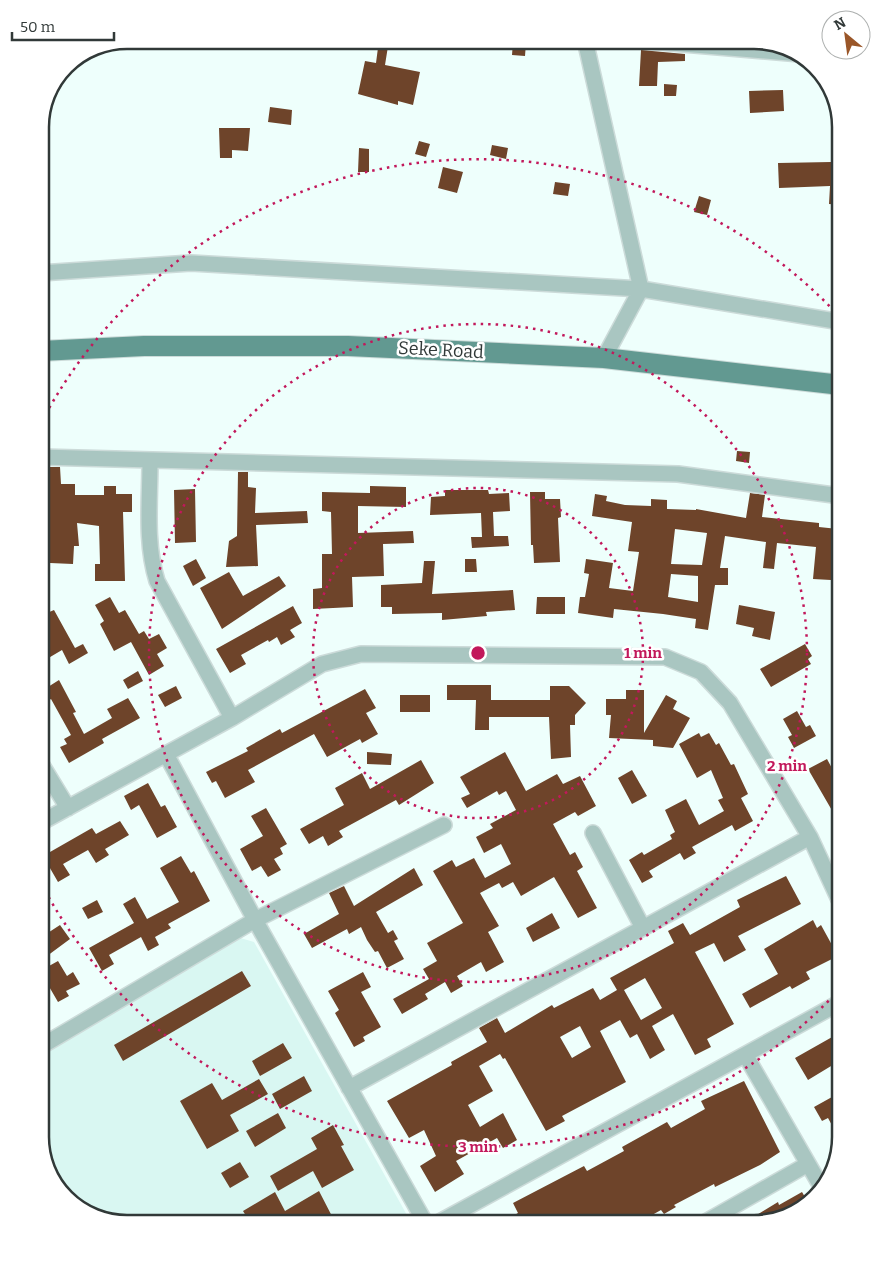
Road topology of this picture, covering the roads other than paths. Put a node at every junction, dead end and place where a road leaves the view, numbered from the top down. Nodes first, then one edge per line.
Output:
1 (587, 49) edge
2 (741, 49) edge
3 (776, 52) edge
4 (49, 272) edge
5 (641, 289) junction
6 (832, 321) edge
7 (49, 351) edge
8 (604, 358) junction
9 (832, 384) edge
10 (49, 457) edge
11 (150, 461) junction
12 (832, 495) edge
13 (232, 718) junction
14 (166, 754) junction
15 (49, 777) edge
16 (68, 808) junction
17 (49, 818) edge
18 (444, 825) dead end
19 (593, 833) dead end
20 (810, 837) junction
21 (832, 885) edge
22 (255, 920) junction
23 (643, 928) junction
24 (832, 1007) edge
25 (49, 1042) edge
26 (746, 1056) junction
27 (349, 1088) junction
28 (808, 1164) junction
29 (818, 1182) edge
30 (421, 1215) edge
31 (453, 1215) edge
32 (718, 1215) edge

1 - 5 street
2 - 3 street
4 - 5 street
5 - 6 street
5 - 8 street
7 - 8 main road, Seke Road
8 - 9 main road, Seke Road
10 - 11 street
11 - 12 street
11 - 13 street
13 - 14 street
13 - 20 street
14 - 16 street
14 - 22 street
15 - 16 street
16 - 17 street
18 - 22 street
19 - 23 street
20 - 21 street
20 - 23 street
22 - 25 street
22 - 27 street
23 - 27 street
24 - 26 street
26 - 28 street
26 - 31 street
27 - 30 street
28 - 29 street
28 - 32 street

